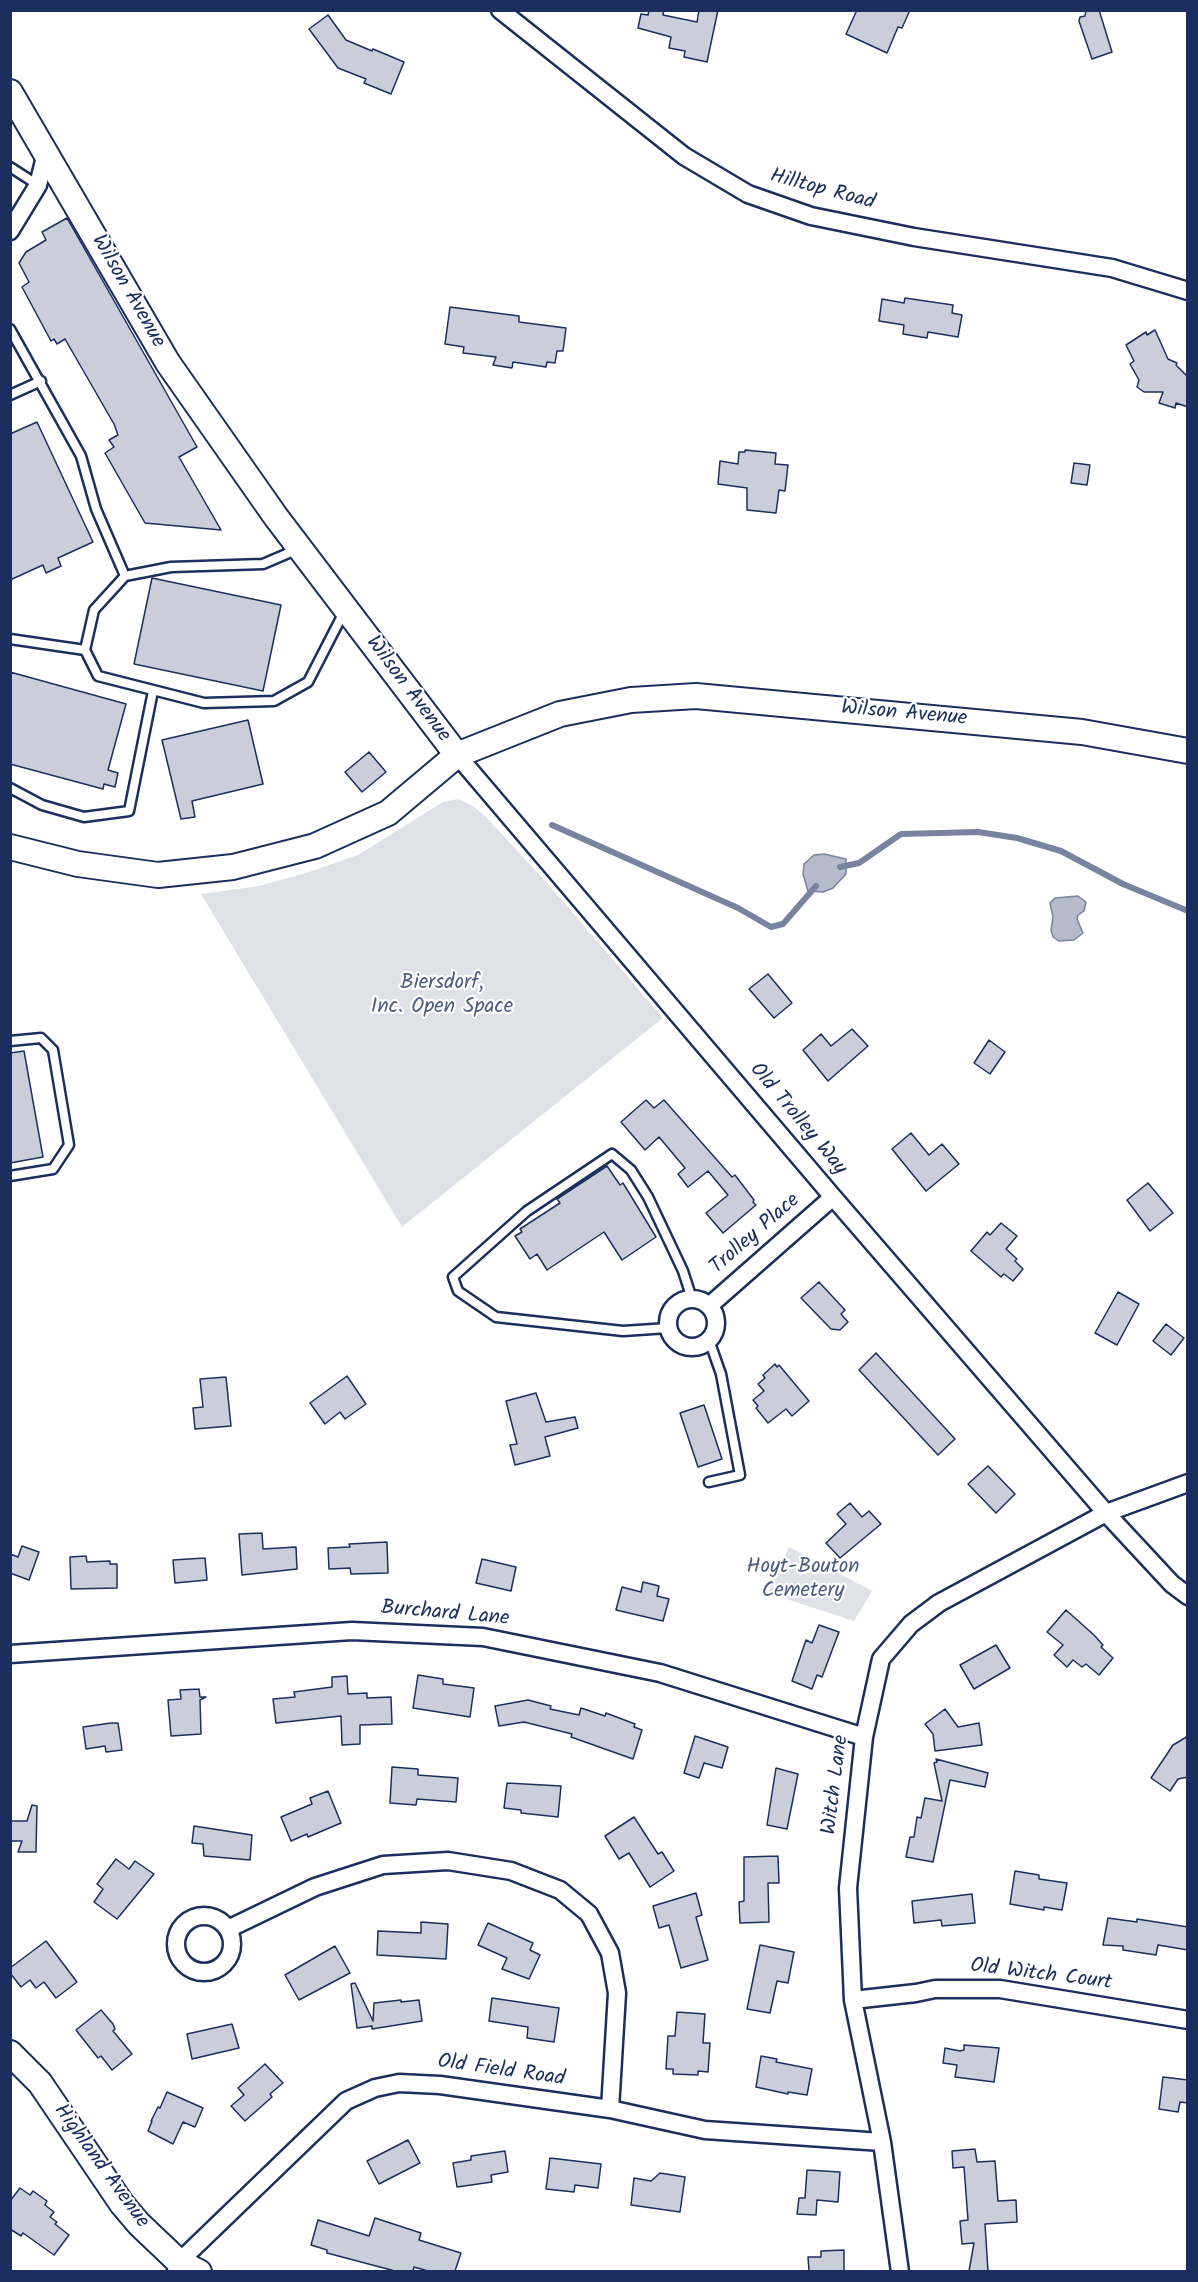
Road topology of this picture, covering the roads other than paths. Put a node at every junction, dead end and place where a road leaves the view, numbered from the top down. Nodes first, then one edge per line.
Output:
1 (500, 10) edge
2 (10, 92) edge
3 (46, 153) junction
4 (10, 167) edge
5 (38, 185) junction
6 (10, 231) edge
7 (1188, 291) edge
8 (10, 329) edge
9 (41, 381) junction
10 (10, 395) edge
11 (301, 548) junction
12 (125, 576) junction
13 (346, 609) junction
14 (10, 639) edge
15 (85, 650) junction
16 (153, 691) junction
17 (1188, 751) edge
18 (456, 755) junction
19 (10, 788) edge
20 (10, 847) edge
21 (10, 1041) edge
22 (10, 1176) edge
23 (833, 1197) junction
24 (692, 1299) junction
25 (709, 1306) junction
26 (668, 1328) junction
27 (709, 1340) junction
28 (709, 1482) dead end
29 (1188, 1483) edge
30 (1106, 1513) junction
31 (1188, 1596) edge
32 (10, 1654) edge
33 (864, 1737) junction
34 (228, 1929) dead end
35 (853, 2000) junction
36 (1188, 2020) edge
37 (10, 2053) edge
38 (610, 2109) junction
39 (882, 2142) junction
40 (185, 2268) edge
41 (900, 2271) edge

1 - 7 street, Hilltop Road
2 - 3 main road, Wilson Avenue
3 - 5 street
3 - 11 main road, Wilson Avenue
4 - 5 lane
5 - 6 street
8 - 9 lane
9 - 10 lane
9 - 12 lane
11 - 12 lane
11 - 13 main road, Wilson Avenue
12 - 15 lane
13 - 16 lane
13 - 18 main road, Wilson Avenue
14 - 15 lane
15 - 16 lane
16 - 19 lane
17 - 18 main road, Wilson Avenue
18 - 20 main road
18 - 23 street, Old Trolley Way
21 - 22 lane
23 - 25 street, Trolley Place
23 - 30 street, Old Trolley Way
24 - 25 street, Trolley Place
24 - 26 street
24 - 26 lane
25 - 27 street, Trolley Place
26 - 27 street
27 - 28 lane
29 - 30 street, Witch Lane
30 - 31 street, Old Trolley Way
30 - 33 street, Witch Lane
32 - 33 street, Burchard Lane
33 - 35 street, Witch Lane
34 - 38 street
35 - 36 street, Old Witch Court
35 - 39 street, Witch Lane
37 - 40 main road, Highland Avenue
38 - 39 street, Old Field Road
38 - 40 street, Old Field Road
39 - 41 street, Witch Lane

